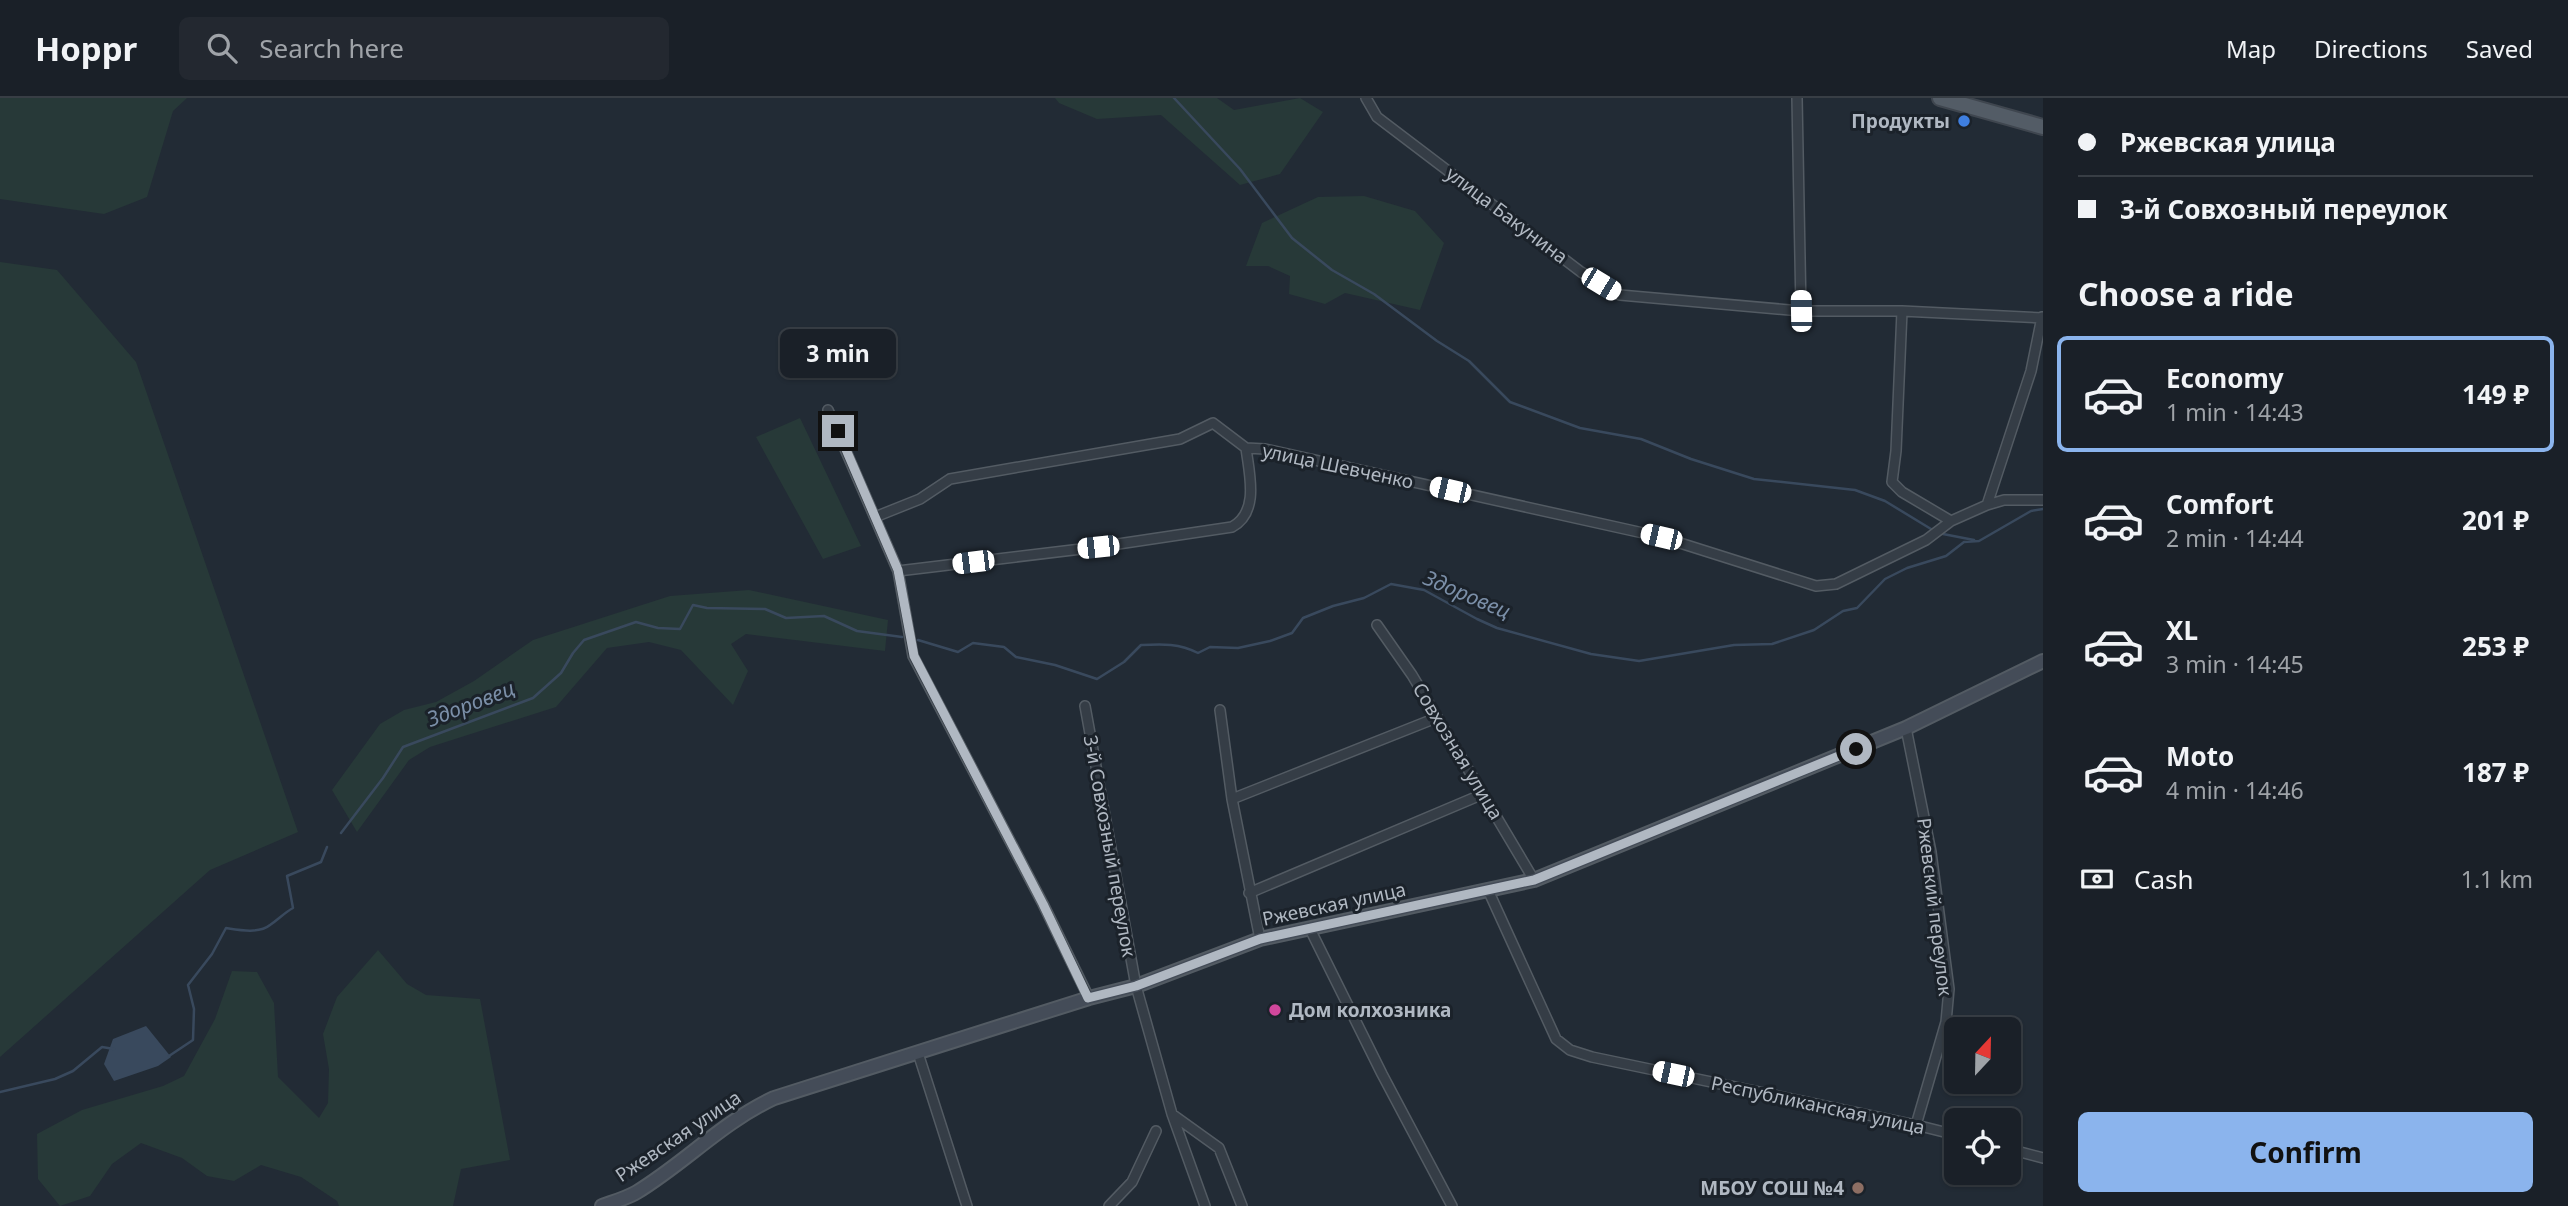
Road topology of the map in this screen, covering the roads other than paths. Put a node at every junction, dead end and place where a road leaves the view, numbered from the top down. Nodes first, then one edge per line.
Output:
1 (1366, 98) edge
2 (1797, 98) edge
3 (1940, 98) edge
4 (2043, 127) edge
5 (1801, 311) junction
6 (1902, 312) junction
7 (2042, 318) edge
8 (828, 410) dead end
9 (1246, 448) junction
10 (2043, 500) edge
11 (1987, 505) junction
12 (875, 516) junction
13 (1951, 521) junction
14 (898, 570) junction
15 (1377, 625) dead end
16 (2043, 661) edge
17 (1085, 706) dead end
18 (1220, 710) dead end
19 (1436, 718) junction
20 (1906, 728) junction
21 (1483, 794) junction
22 (1232, 799) junction
23 (1534, 880) junction
24 (1488, 890) junction
25 (1249, 893) junction
26 (1310, 929) junction
27 (1260, 939) junction
28 (1136, 986) junction
29 (1088, 998) junction
30 (918, 1052) junction
31 (1172, 1114) junction
32 (1916, 1125) junction
33 (1156, 1131) dead end
34 (1944, 1132) edge
35 (2021, 1152) edge
36 (2043, 1158) edge
37 (602, 1206) edge
38 (967, 1206) edge
39 (1109, 1206) edge
40 (1205, 1206) edge
41 (1242, 1206) edge
42 (1452, 1206) edge

1 - 5 street, улица Бакунина
2 - 5 street
3 - 4 main road
5 - 6 street, улица Бакунина
6 - 7 street, улица Бакунина
6 - 13 street
7 - 11 street
8 - 12 street
9 - 12 street, улица Шевченко
9 - 13 street, улица Шевченко
9 - 14 street
10 - 11 street, улица Шевченко
11 - 13 street, улица Шевченко
12 - 14 street
14 - 29 street
15 - 19 street, Совхозная улица
16 - 20 main road, Ржевская улица
17 - 28 street, 3-й Совхозный переулок
18 - 22 street
19 - 21 street, Совхозная улица
19 - 22 street
20 - 23 main road, Ржевская улица
20 - 32 street, Ржевский переулок
21 - 23 street, Совхозная улица
21 - 25 street
22 - 25 street
23 - 24 main road, Ржевская улица
24 - 26 main road, Ржевская улица
24 - 32 street, Республиканская улица
25 - 27 street
26 - 27 main road, Ржевская улица
26 - 42 street
27 - 28 main road, Ржевская улица
28 - 29 main road, Ржевская улица
28 - 31 street, 3-й Совхозный переулок
29 - 30 main road, Ржевская улица
30 - 37 main road, Ржевская улица
30 - 38 street
31 - 40 street, 3-й Совхозный переулок
31 - 41 street
32 - 34 street, Республиканская улица
33 - 39 street
35 - 36 street

